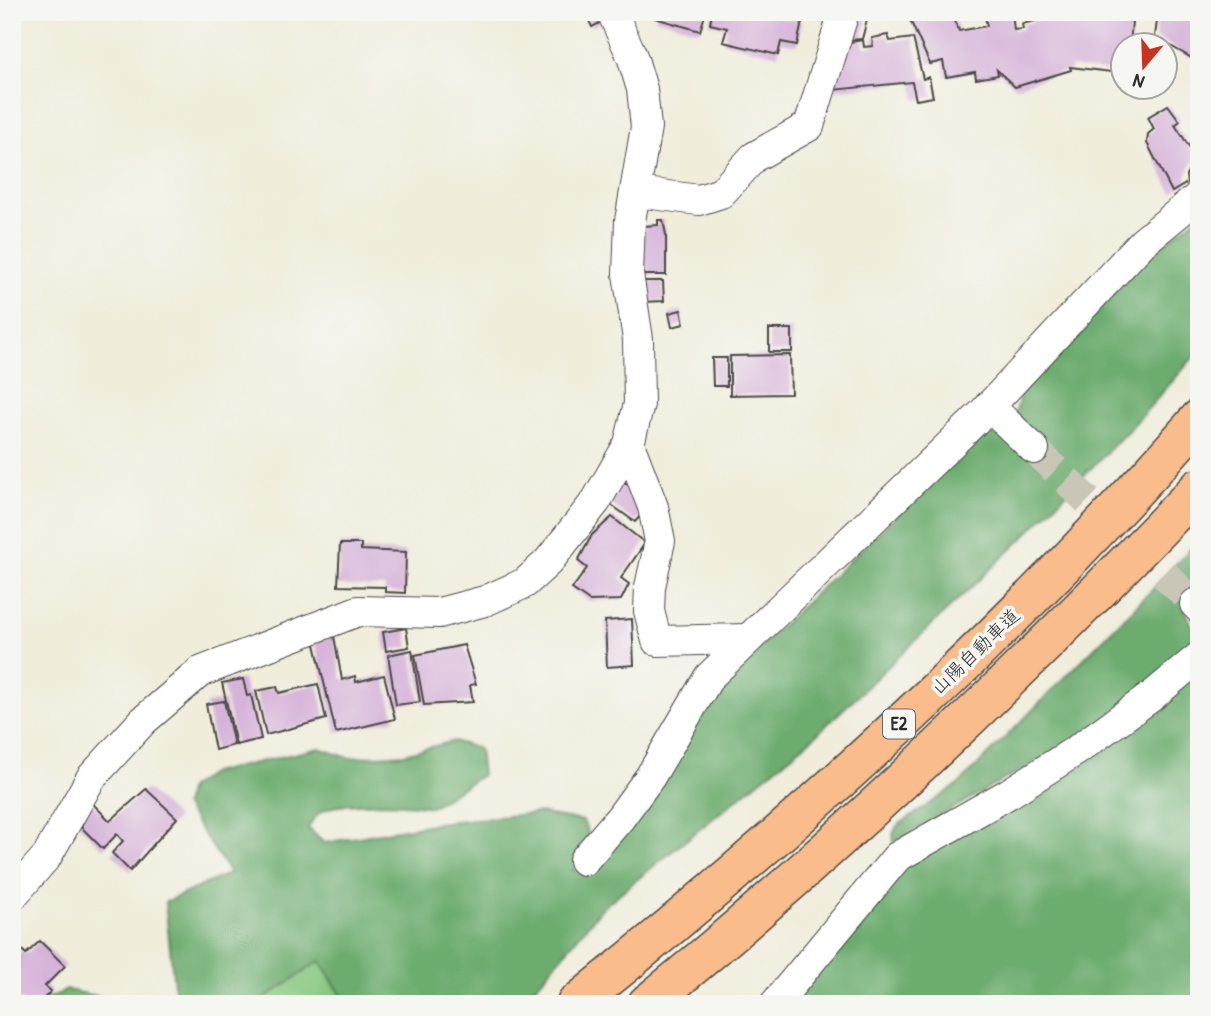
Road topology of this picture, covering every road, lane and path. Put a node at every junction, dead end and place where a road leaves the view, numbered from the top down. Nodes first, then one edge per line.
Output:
1 (612, 12) edge
2 (844, 12) edge
3 (637, 192) junction
4 (1199, 196) edge
5 (989, 406) junction
6 (1199, 419) edge
7 (629, 444) junction
8 (1034, 449) tunnel mouth
9 (1199, 488) edge
10 (746, 639) junction
11 (1199, 657) edge
12 (584, 860) dead end
13 (12, 896) edge
14 (622, 967) junction
15 (570, 1004) edge
16 (576, 1004) edge
17 (648, 1004) edge
18 (775, 1004) edge

1 - 3 street
2 - 3 street
3 - 7 street
4 - 5 street
5 - 8 street
5 - 10 street
6 - 14 highway, 山陽自動車道 / E2
7 - 10 street
7 - 13 street
9 - 17 highway, E2
10 - 12 street
11 - 18 street
14 - 15 highway
14 - 16 highway, 山陽自動車道 / E2

